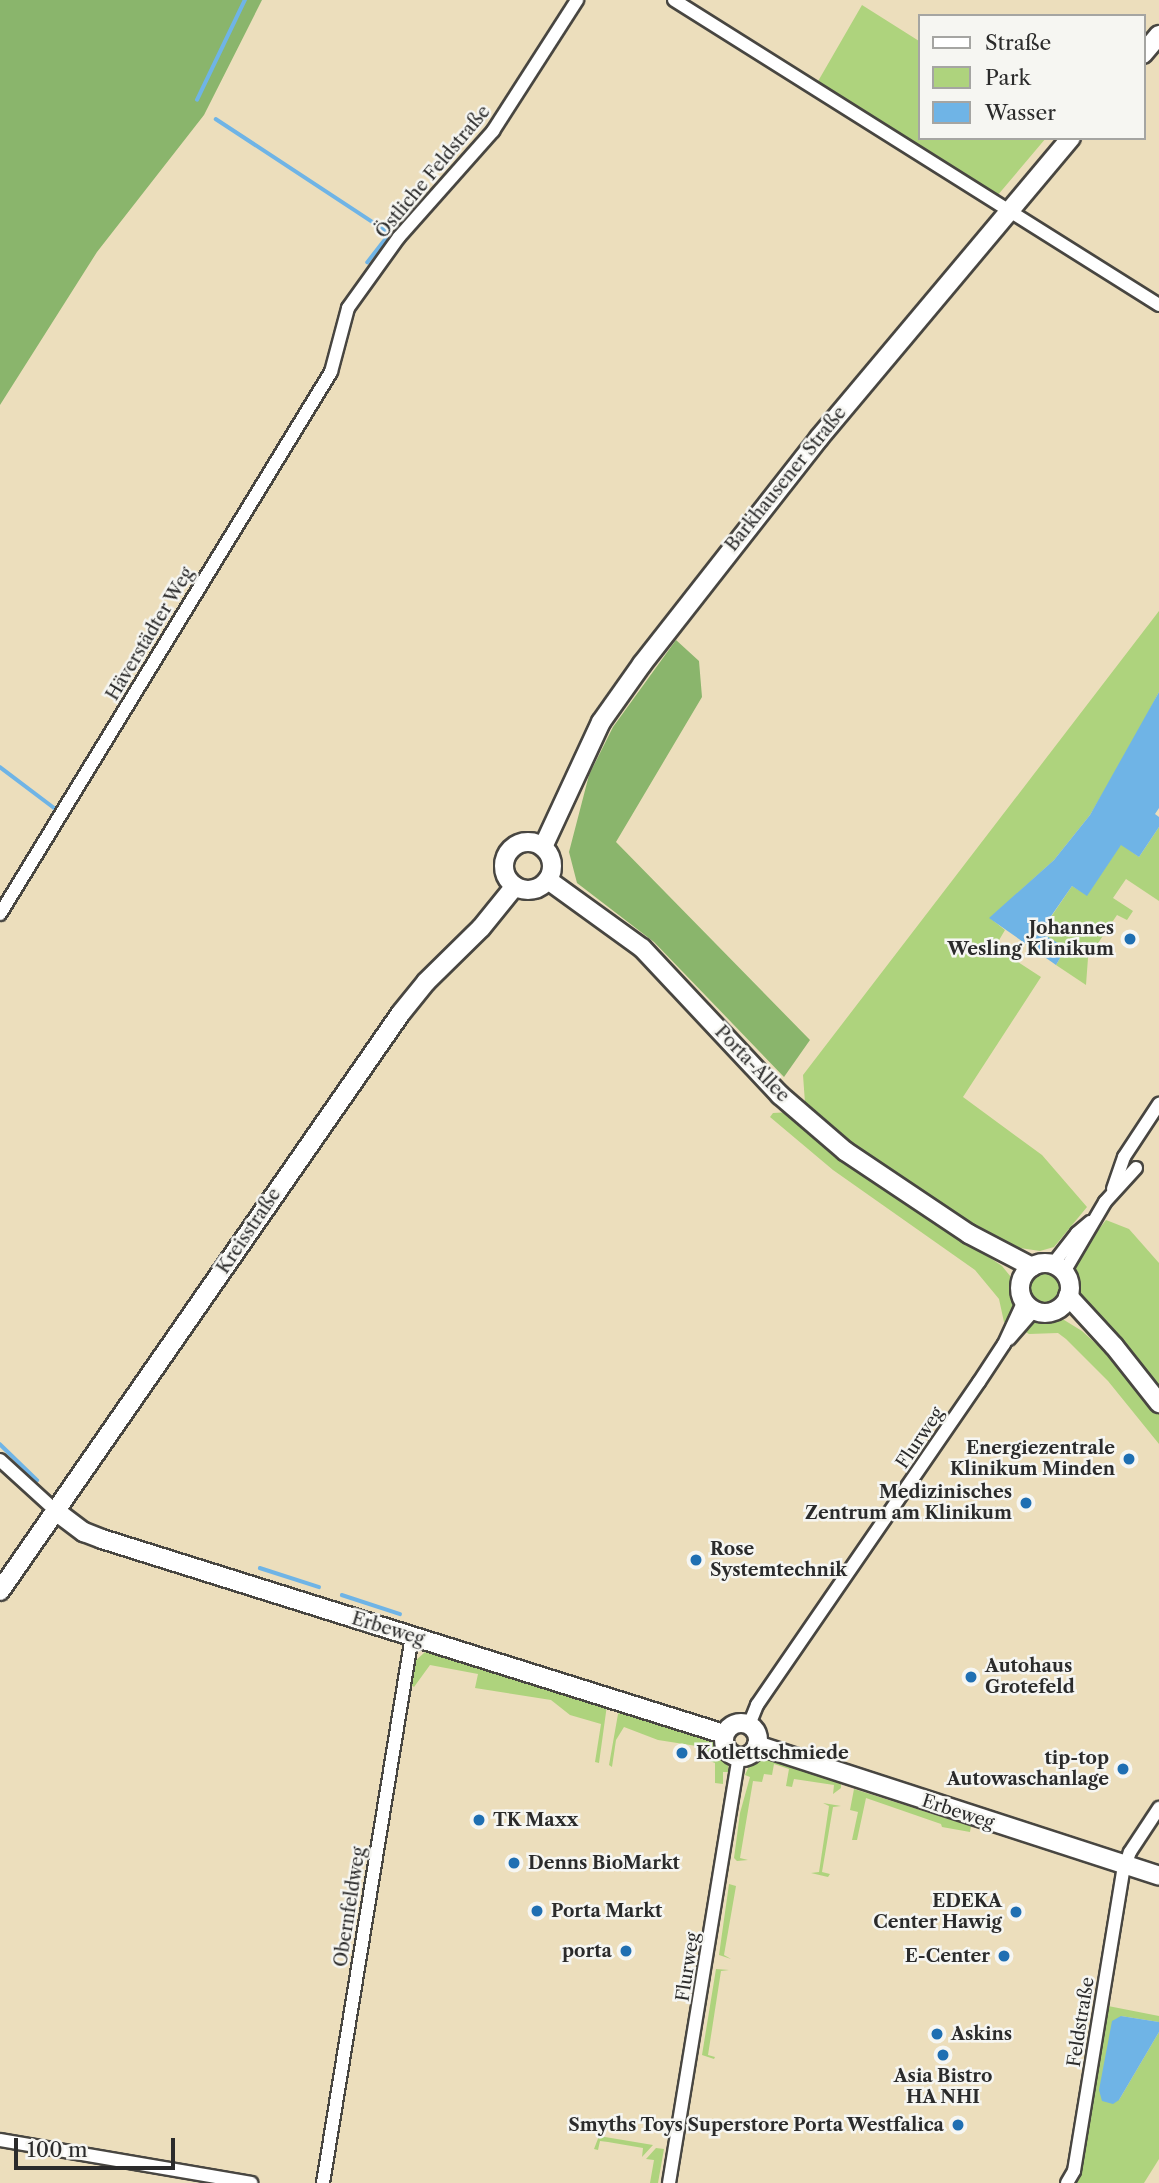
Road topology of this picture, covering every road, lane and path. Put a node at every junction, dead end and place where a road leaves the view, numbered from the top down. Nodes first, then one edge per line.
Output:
1 (577, 0) edge
2 (674, 0) edge
3 (1159, 35) edge
4 (1145, 52) edge
5 (1068, 140) edge
6 (1008, 212) junction
7 (1159, 305) edge
8 (331, 372) joint
9 (543, 847) junction
10 (548, 880) junction
11 (515, 886) junction
12 (0, 914) edge
13 (1159, 1104) edge
14 (1136, 1168) dead end
15 (1113, 1190) junction
16 (1059, 1268) junction
17 (1027, 1273) junction
18 (1063, 1302) junction
19 (1029, 1305) junction
20 (1159, 1403) edge
21 (0, 1460) edge
22 (57, 1512) junction
23 (0, 1591) edge
24 (412, 1636) junction
25 (749, 1725) junction
26 (724, 1734) junction
27 (757, 1745) junction
28 (739, 1757) junction
29 (1159, 1808) edge
30 (1125, 1865) junction
31 (1159, 1876) edge
32 (1, 2140) edge
33 (251, 2183) edge
34 (323, 2183) edge
35 (668, 2183) edge
36 (1067, 2183) edge

1 - 8 street, Östliche Feldstraße
2 - 6 street
3 - 4 street
5 - 6 street, Barkhausener Straße
6 - 7 street
6 - 9 street, Barkhausener Straße
8 - 12 street, Häverstädter Weg
9 - 10 street
9 - 11 street
10 - 11 street
10 - 17 street, Porta-Allee
11 - 22 street, Kreisstraße
13 - 15 street
14 - 15 street
15 - 16 street
16 - 17 street
16 - 18 street
17 - 19 street
18 - 19 street
18 - 20 street
19 - 25 street, Flurweg
21 - 22 street
22 - 23 street, Kreisstraße
22 - 24 street, Erbeweg
24 - 26 street, Erbeweg
24 - 34 street, Obernfeldweg
25 - 26 street
25 - 27 street
26 - 28 street
27 - 28 street
27 - 30 street, Erbeweg
28 - 35 street, Flurweg
29 - 30 street, Feldstraße
30 - 31 street, Erbeweg
30 - 36 street, Feldstraße
32 - 33 street

